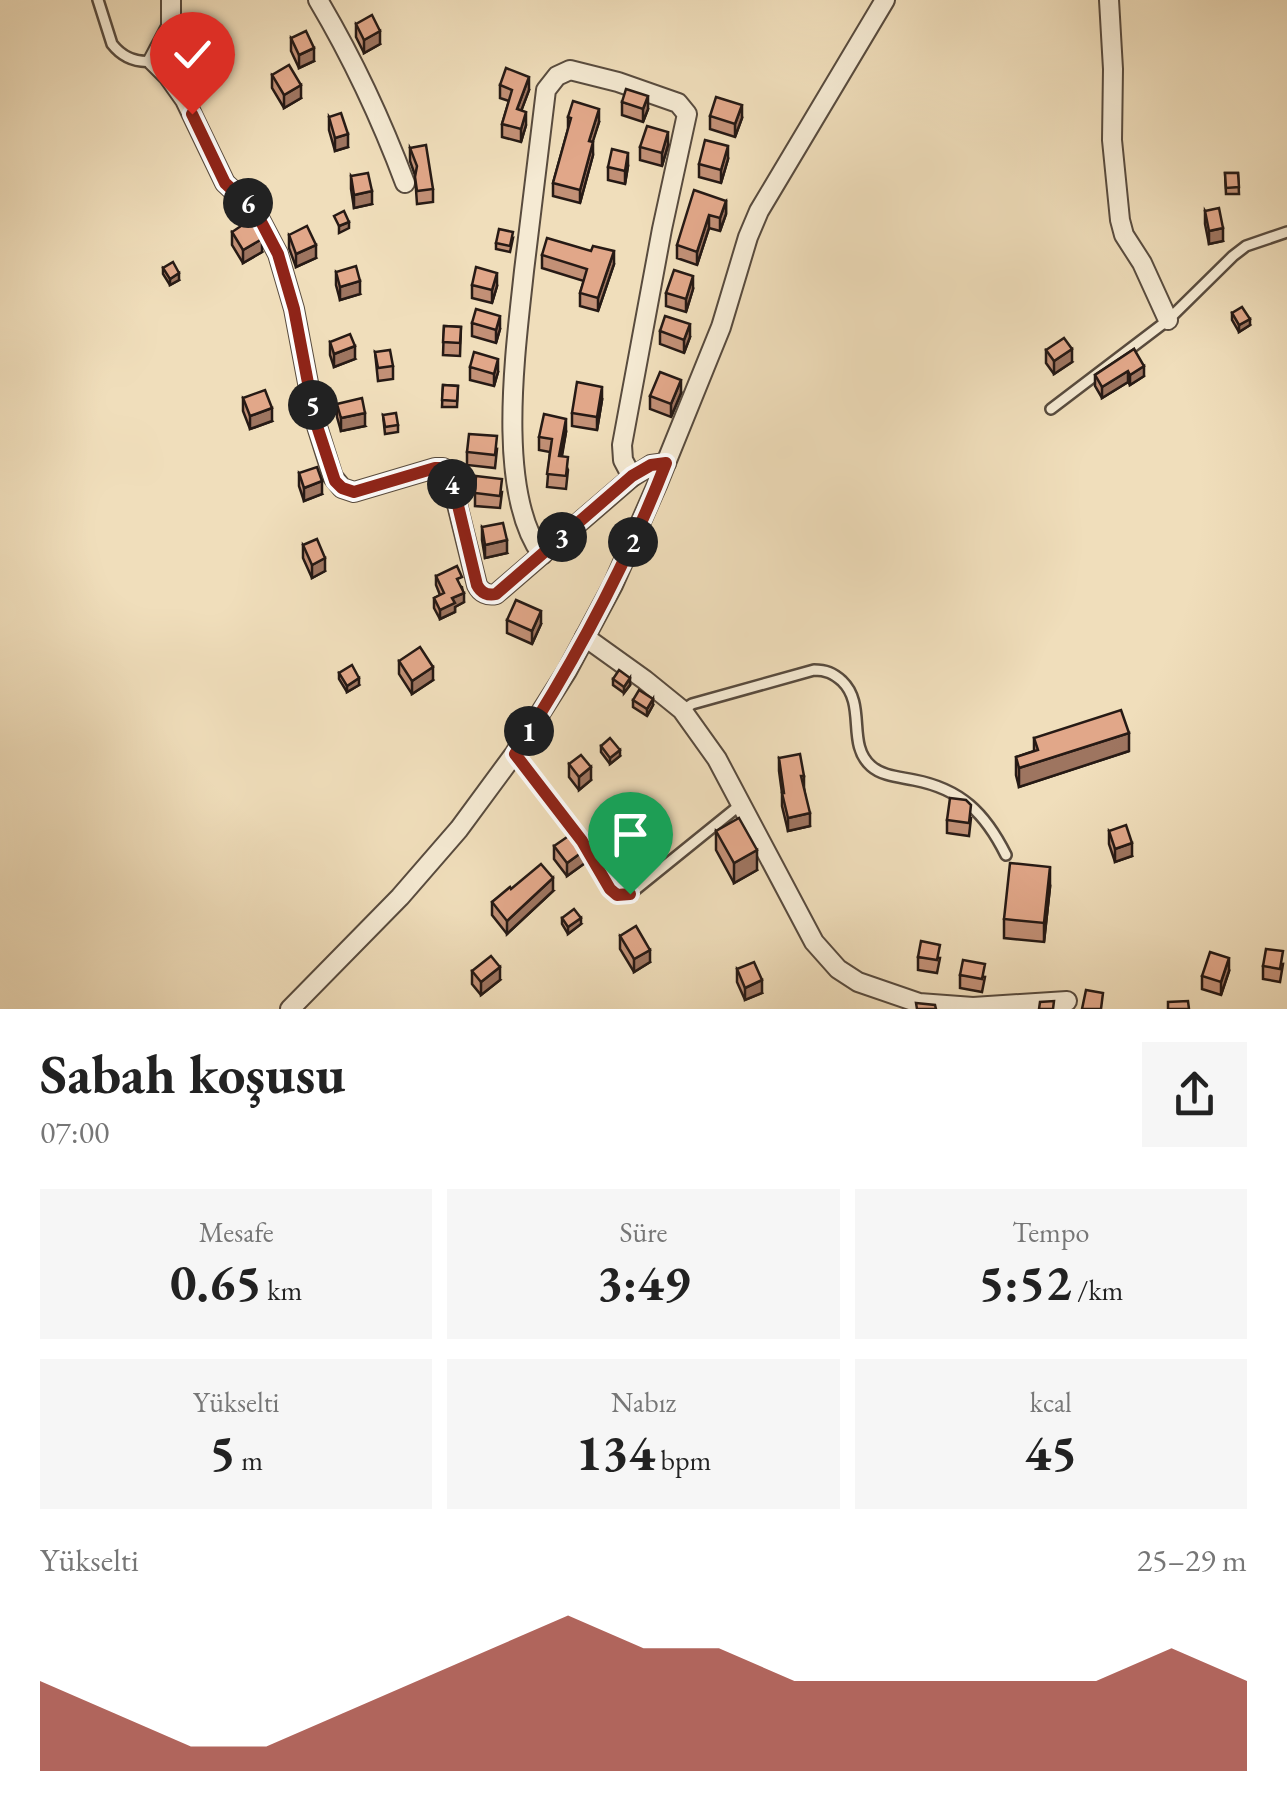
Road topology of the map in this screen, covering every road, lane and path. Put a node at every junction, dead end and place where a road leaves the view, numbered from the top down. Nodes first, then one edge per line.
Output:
1 (98, 0) edge
2 (171, 0) edge
3 (318, 0) edge
4 (886, 0) edge
5 (1109, 0) edge
6 (153, 62) junction
7 (405, 184) dead end
8 (1287, 232) edge
9 (1168, 320) junction
10 (1051, 408) dead end
11 (666, 463) junction
12 (632, 476) junction
13 (542, 555) junction
14 (586, 637) junction
15 (682, 710) junction
16 (515, 754) junction
17 (740, 805) junction
18 (1006, 855) dead end
19 (1067, 1001) dead end
20 (290, 1009) edge

1 - 6 lane
2 - 6 street
3 - 7 street
4 - 11 street
5 - 9 street
6 - 13 street
8 - 9 lane
9 - 10 lane
11 - 12 street
11 - 14 street
12 - 13 street
12 - 13 street
14 - 15 street
14 - 16 street
15 - 17 street
15 - 18 lane
16 - 17 lane
16 - 20 street
17 - 19 street

